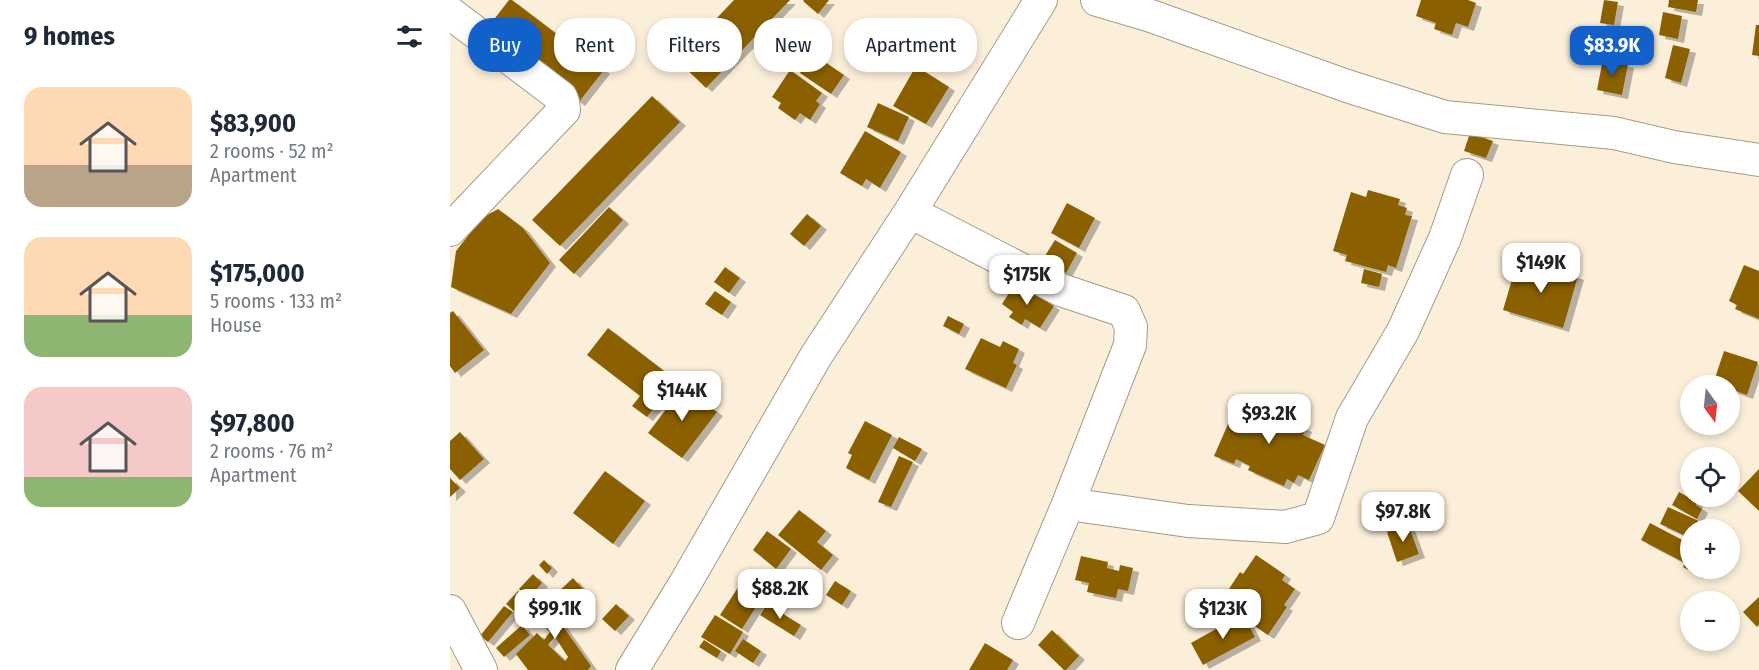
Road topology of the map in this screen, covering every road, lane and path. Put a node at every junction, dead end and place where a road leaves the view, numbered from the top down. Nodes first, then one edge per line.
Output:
1 (1041, 0) edge
2 (1097, 0) edge
3 (450, 13) edge
4 (1759, 160) edge
5 (1467, 175) dead end
6 (910, 212) junction
7 (450, 230) edge
8 (1068, 504) junction
9 (450, 611) edge
10 (1018, 623) dead end
11 (481, 670) edge
12 (632, 670) edge

1 - 6 street
2 - 4 street
3 - 7 street
5 - 8 street
6 - 8 street
6 - 12 street
8 - 10 street
9 - 11 street

